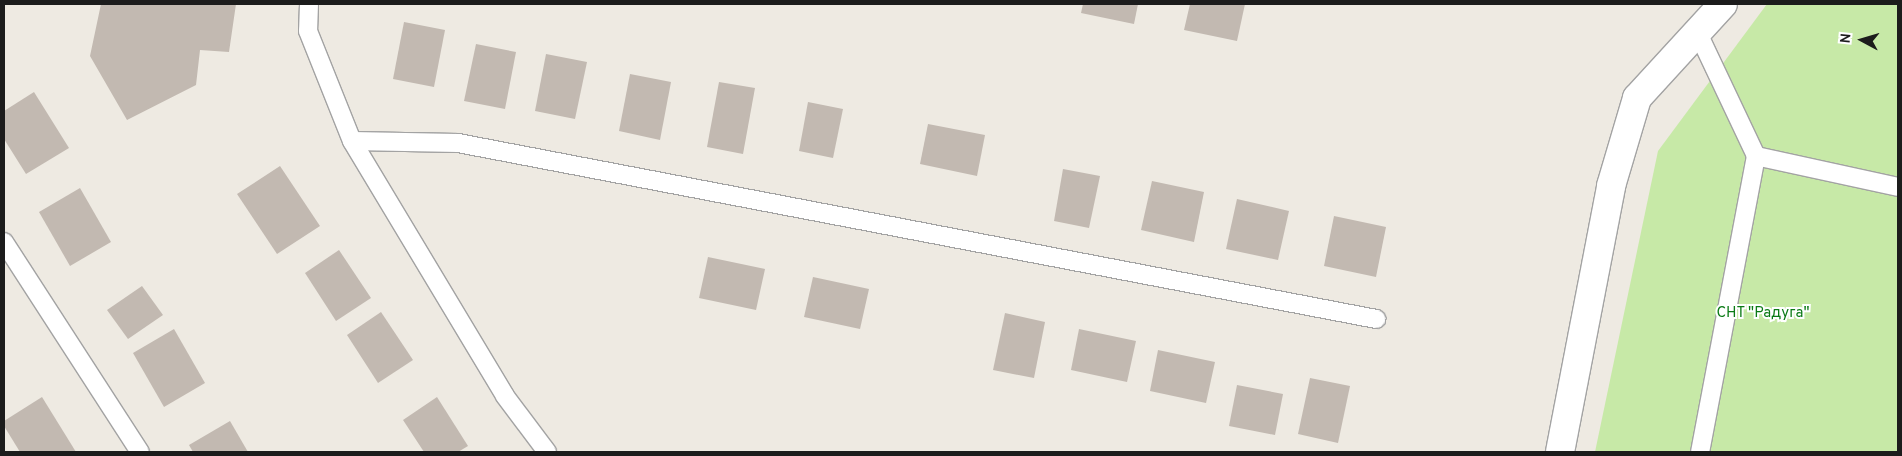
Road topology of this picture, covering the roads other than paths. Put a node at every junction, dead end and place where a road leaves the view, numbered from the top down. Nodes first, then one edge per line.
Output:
1 (308, 4) edge
2 (1723, 4) edge
3 (1697, 30) junction
4 (352, 141) junction
5 (1756, 156) junction
6 (1898, 187) edge
7 (4, 242) edge
8 (1376, 319) dead end
9 (140, 452) edge
10 (547, 452) edge
11 (1560, 452) edge
12 (1700, 452) edge

1 - 4 lane
2 - 3 street
3 - 5 lane
3 - 11 street
4 - 8 lane
4 - 10 lane
5 - 6 lane
5 - 12 lane
7 - 9 lane

